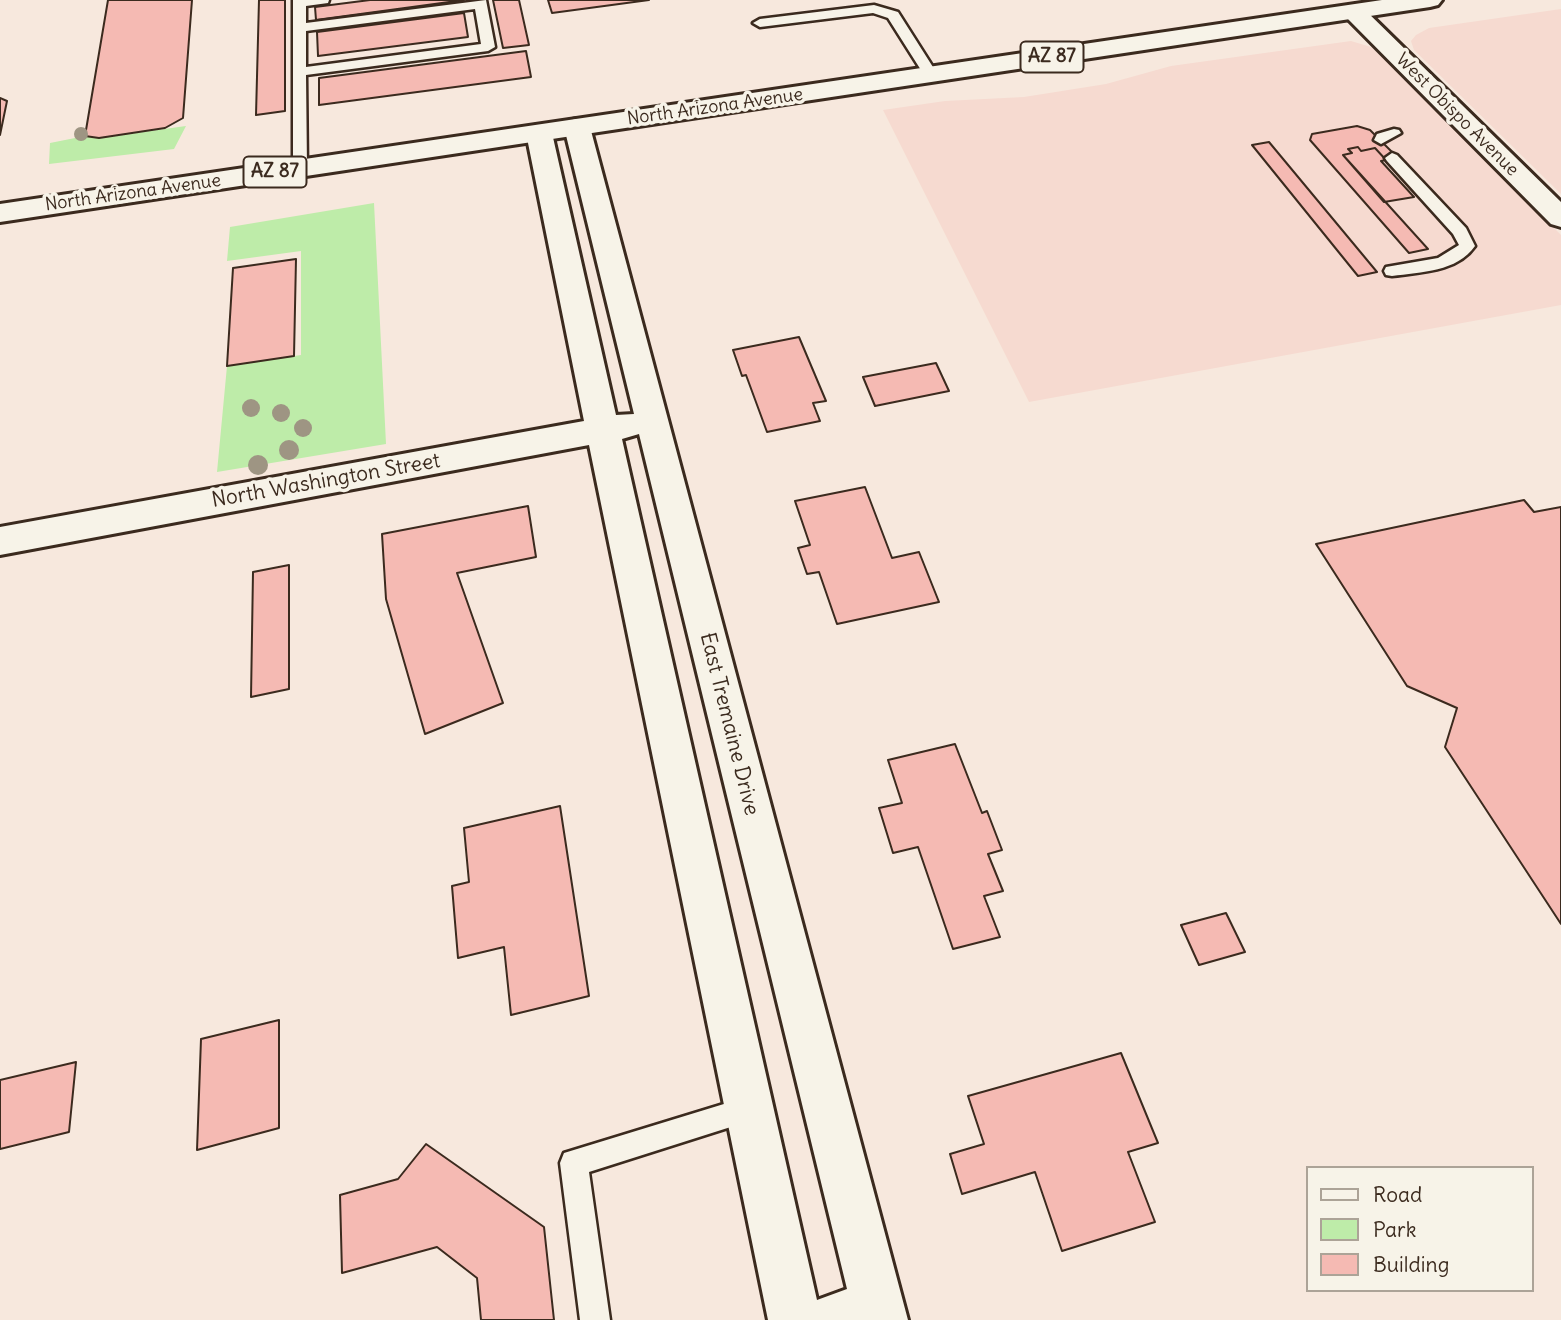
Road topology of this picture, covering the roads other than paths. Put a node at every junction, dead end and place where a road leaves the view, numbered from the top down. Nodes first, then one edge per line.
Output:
1 (323, 0) edge
2 (1430, 0) edge
3 (299, 2) edge
4 (480, 2) edge
5 (1354, 12) junction
6 (760, 23) dead end
7 (299, 28) junction
8 (300, 72) junction
9 (931, 75) junction
10 (558, 130) junction
11 (1392, 159) dead end
12 (300, 168) junction
13 (0, 213) edge
14 (1561, 218) edge
15 (1392, 271) dead end
16 (651, 421) junction
17 (603, 430) junction
18 (0, 541) edge
19 (750, 1109) junction
20 (864, 1315) edge
21 (595, 1320) edge
22 (796, 1320) edge

1 - 3 lane
2 - 5 street, North Arizona Avenue / AZ 87
3 - 7 lane
4 - 7 lane
4 - 8 lane
5 - 9 street, North Arizona Avenue / AZ 87
5 - 14 street, West Obispo Avenue
6 - 9 lane
7 - 8 lane
8 - 12 lane
9 - 10 street, North Arizona Avenue / AZ 87
10 - 12 street, North Arizona Avenue / AZ 87
10 - 16 street, East Tremaine Drive
10 - 17 street
11 - 15 lane
12 - 13 street, North Arizona Avenue / AZ 87
16 - 17 street, North Washington Street
16 - 20 street, East Tremaine Drive
17 - 18 street, North Washington Street
17 - 19 street
19 - 21 lane
19 - 22 street

